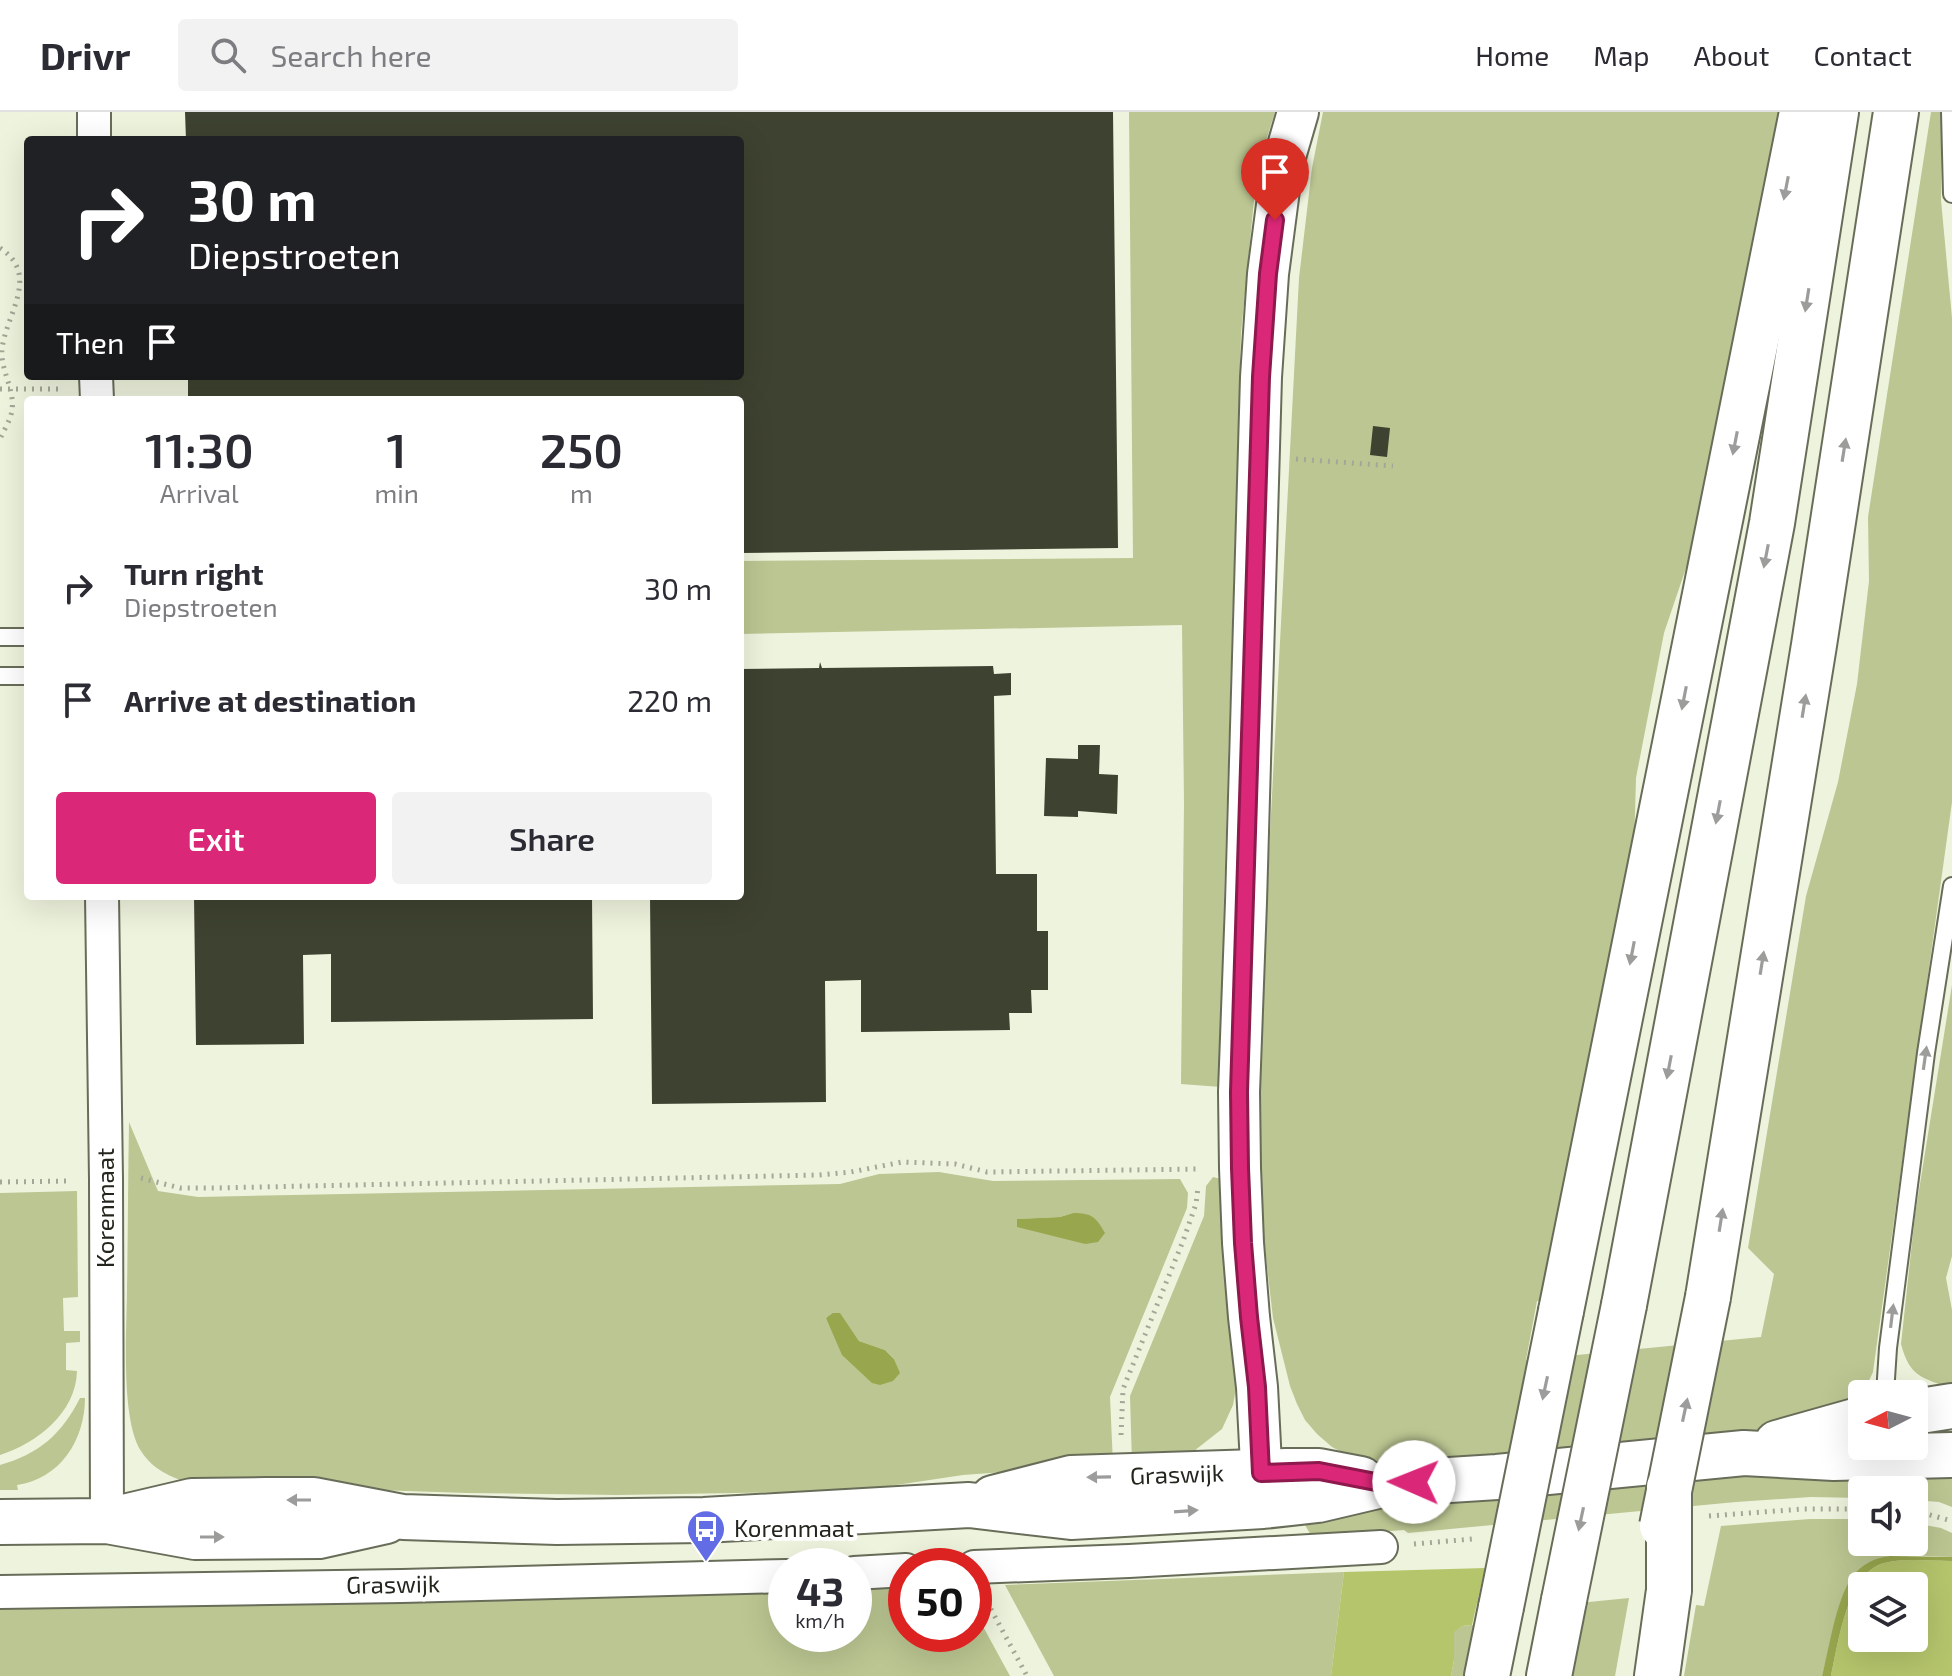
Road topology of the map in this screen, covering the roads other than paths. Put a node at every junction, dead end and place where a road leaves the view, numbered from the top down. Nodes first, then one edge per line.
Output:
1 (94, 112) edge
2 (1298, 112) edge
3 (1802, 112) edge
4 (1836, 112) edge
5 (1896, 112) edge
6 (1950, 112) edge
7 (94, 136) edge
8 (1952, 194) edge
9 (0, 637) edge
10 (24, 637) edge
11 (0, 676) edge
12 (24, 676) edge
13 (1952, 886) edge
14 (102, 900) edge
15 (1886, 1380) edge
16 (1952, 1406) edge
17 (1928, 1410) edge
18 (1848, 1444) edge
19 (1928, 1451) edge
20 (1952, 1455) edge
21 (1262, 1489) junction
22 (969, 1505) junction
23 (107, 1521) junction
24 (0, 1522) edge
25 (1381, 1547) dead end
26 (992, 1565) edge
27 (768, 1576) edge
28 (1660, 1591) junction
29 (0, 1592) edge
30 (1487, 1676) edge
31 (1549, 1676) edge
32 (1636, 1676) edge
33 (1657, 1676) edge

1 - 7 street
2 - 21 street
3 -> 30 main road, bridge
4 -> 31 main road, bridge
28 -> 5 main road, bridge
6 - 8 lane
9 - 10 lane
11 - 12 lane
15 -> 13 lane
14 - 23 street, Korenmaat
16 - 17 main road
18 - 21 main road, Graswijk
19 - 20 main road, Graswijk
22 -> 21 main road, Graswijk
21 -> 22 main road, Graswijk
22 - 23 main road, Graswijk
23 - 24 main road, Graswijk
25 - 26 street
27 - 29 street, Graswijk
28 - 32 main road
28 - 33 main road

